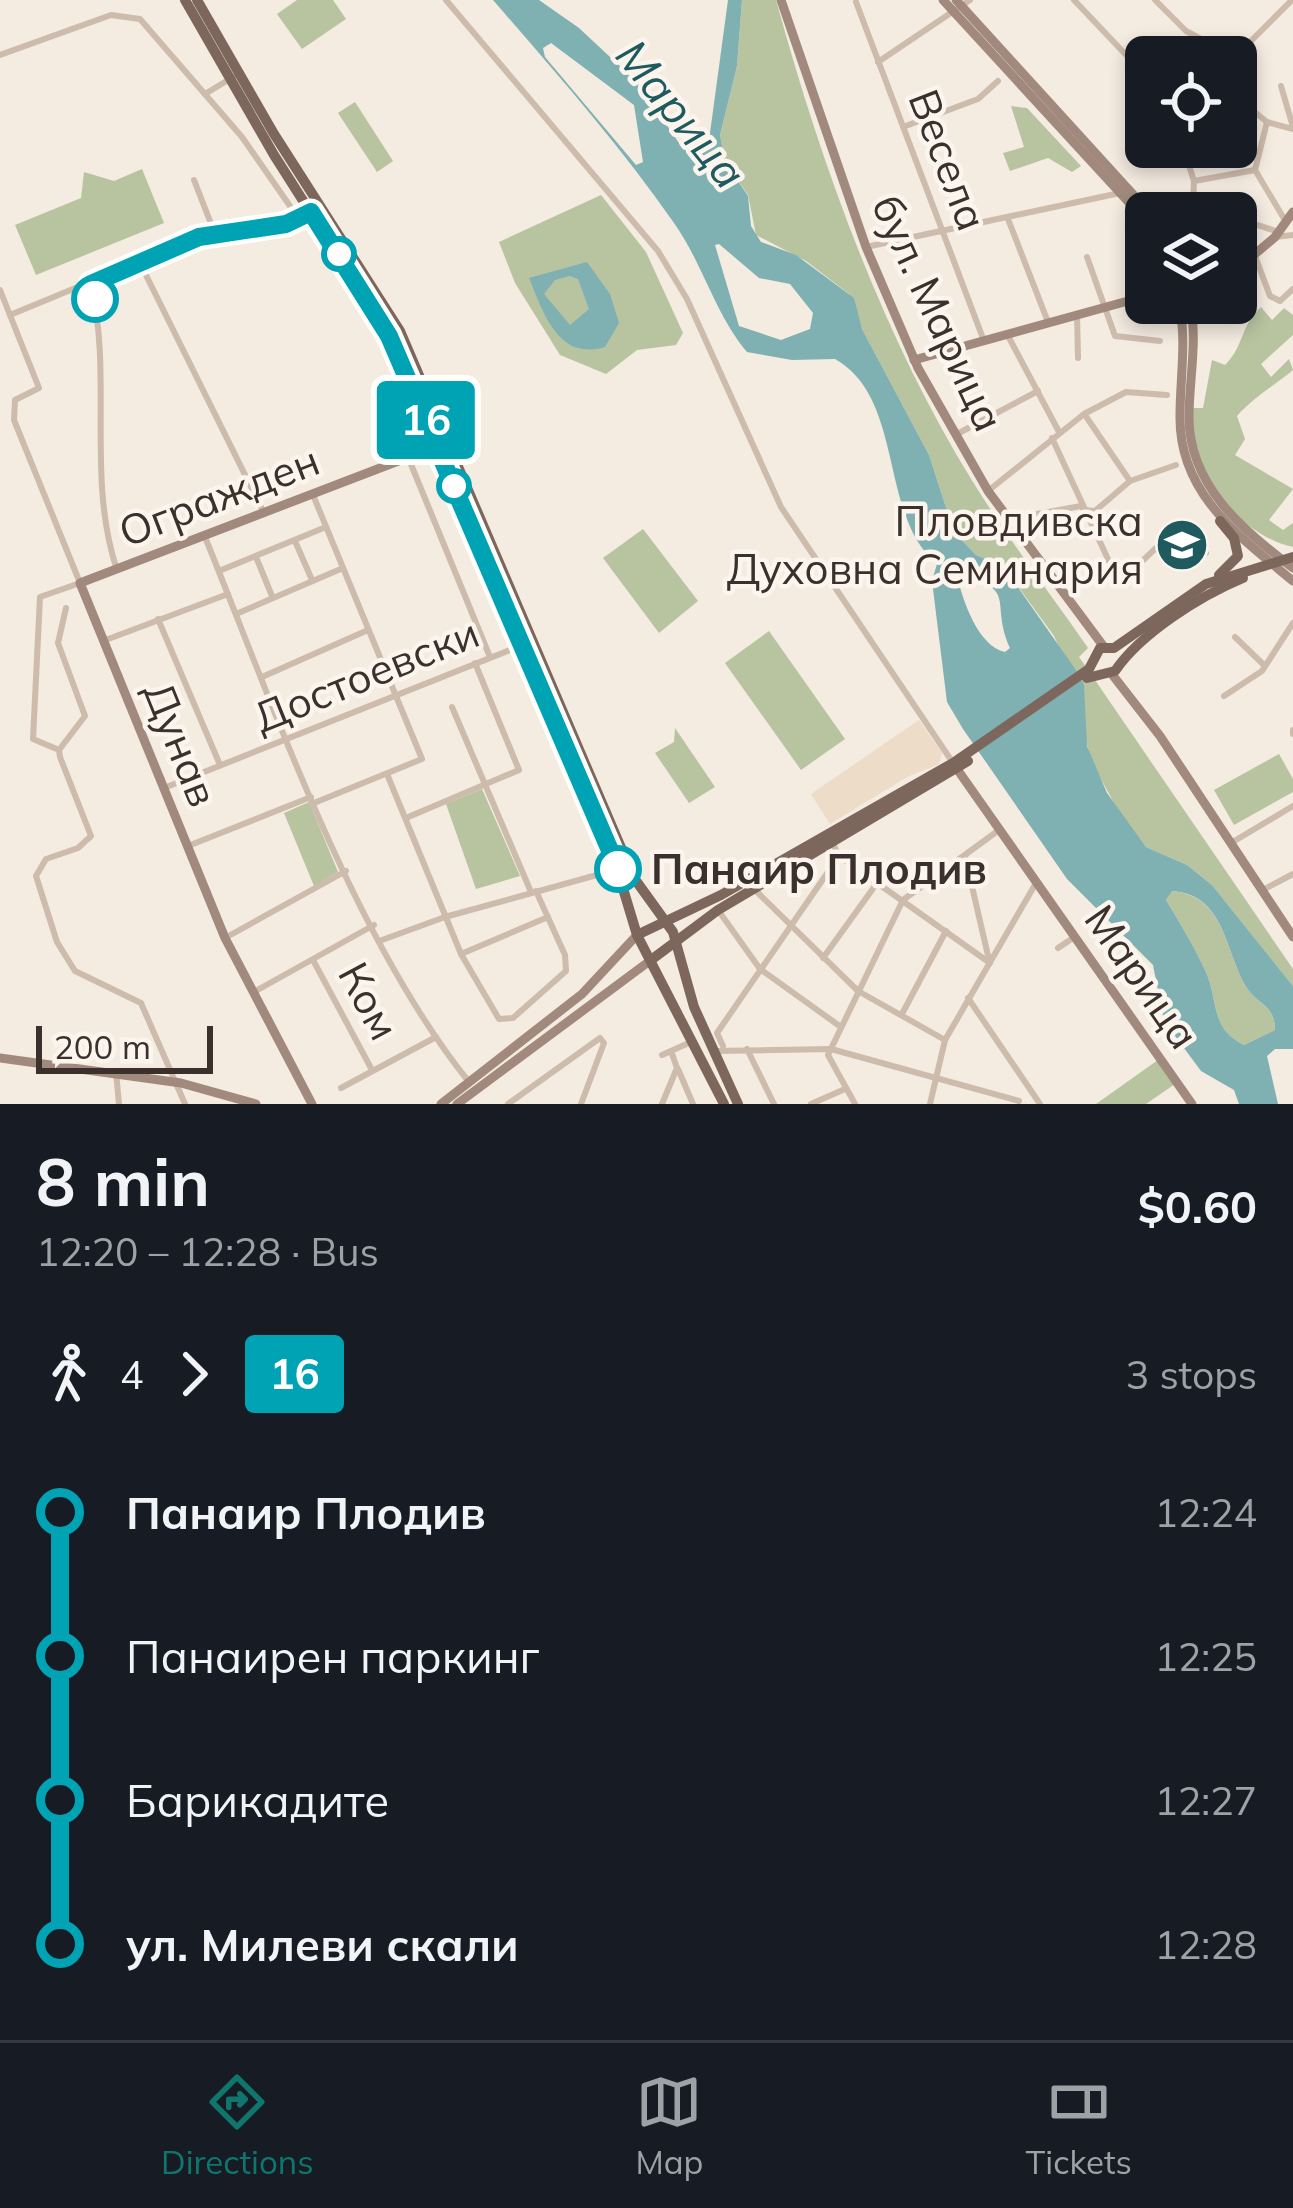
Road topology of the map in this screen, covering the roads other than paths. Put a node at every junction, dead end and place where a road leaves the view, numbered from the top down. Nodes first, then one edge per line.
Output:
1 (185, 0) edge
2 (197, 0) edge
3 (446, 0) edge
4 (781, 0) edge
5 (943, 0) edge
6 (1074, 0) edge
7 (1155, 0) edge
8 (1292, 0) edge
9 (856, 2) edge
10 (960, 4) edge
11 (1195, 36) edge
12 (1256, 36) edge
13 (1125, 54) edge
14 (0, 55) edge
15 (878, 62) junction
16 (234, 76) junction
17 (998, 81) dead end
18 (1281, 86) dead end
19 (206, 94) junction
20 (1257, 114) edge
21 (1267, 122) junction
22 (904, 127) junction
23 (1293, 128) edge
24 (1190, 168) edge
25 (1255, 170) junction
26 (194, 180) dead end
27 (1194, 181) junction
28 (1131, 192) edge
29 (1193, 192) edge
30 (1120, 193) junction
31 (1125, 198) edge
32 (311, 212) junction
33 (1293, 212) edge
34 (1007, 218) junction
35 (299, 219) junction
36 (1257, 224) edge
37 (1280, 231) junction
38 (944, 232) junction
39 (215, 234) junction
40 (1293, 235) edge
41 (866, 247) junction
42 (1257, 254) edge
43 (1087, 257) dead end
44 (1257, 261) edge
45 (140, 262) junction
46 (91, 284) junction
47 (1293, 289) edge
48 (0, 290) edge
49 (1125, 302) edge
50 (1101, 308) junction
51 (1077, 314) junction
52 (10, 315) junction
53 (1048, 322) junction
54 (1182, 324) edge
55 (1193, 324) edge
56 (1007, 334) junction
57 (984, 341) junction
58 (1160, 341) dead end
59 (1078, 358) dead end
60 (914, 360) junction
61 (1038, 391) junction
62 (1167, 395) dead end
63 (1084, 414) junction
64 (959, 433) dead end
65 (1055, 434) junction
66 (442, 444) junction
67 (408, 457) junction
68 (1176, 465) dead end
69 (1130, 481) junction
70 (988, 490) junction
71 (314, 496) junction
72 (1082, 508) junction
73 (265, 514) junction
74 (1015, 518) dead end
75 (1220, 520) junction
76 (326, 527) junction
77 (205, 537) junction
78 (295, 541) junction
79 (1206, 553) dead end
80 (256, 557) junction
81 (1287, 563) edge
82 (343, 568) junction
83 (117, 570) junction
84 (219, 571) junction
85 (312, 580) junction
86 (1293, 581) edge
87 (80, 584) junction
88 (1206, 584) junction
89 (228, 594) junction
90 (272, 596) junction
91 (66, 608) dead end
92 (236, 614) junction
93 (158, 619) junction
94 (1293, 623) edge
95 (368, 629) junction
96 (1235, 637) dead end
97 (103, 641) junction
98 (523, 644) junction
99 (490, 657) junction
100 (475, 663) junction
101 (1105, 663) junction
102 (1265, 666) junction
103 (262, 677) junction
104 (395, 696) junction
105 (1224, 696) dead end
106 (452, 707) dead end
107 (288, 739) junction
108 (59, 750) junction
109 (221, 766) junction
110 (955, 766) junction
111 (387, 773) junction
112 (484, 785) junction
113 (164, 788) junction
114 (312, 800) junction
115 (1293, 806) edge
116 (406, 818) junction
117 (999, 830) junction
118 (1231, 843) junction
119 (188, 846) junction
120 (836, 850) junction
121 (965, 856) junction
122 (618, 869) junction
123 (346, 872) junction
124 (1293, 874) edge
125 (878, 882) junction
126 (1036, 883) junction
127 (754, 889) junction
128 (1261, 891) junction
129 (534, 892) junction
130 (903, 900) junction
131 (718, 910) junction
132 (445, 917) junction
133 (548, 917) junction
134 (663, 920) junction
135 (374, 925) junction
136 (790, 927) junction
137 (946, 931) junction
138 (637, 935) junction
139 (1293, 937) edge
140 (225, 938) junction
141 (1073, 938) junction
142 (382, 940) junction
143 (676, 945) junction
144 (1058, 948) dead end
145 (461, 954) junction
146 (823, 958) junction
147 (313, 960) junction
148 (651, 960) junction
149 (990, 963) junction
150 (760, 969) junction
151 (858, 991) junction
152 (251, 994) junction
153 (968, 998) junction
154 (902, 1014) junction
155 (842, 1027) junction
156 (436, 1036) junction
157 (944, 1040) junction
158 (694, 1041) junction
159 (747, 1048) junction
160 (719, 1049) junction
161 (831, 1049) junction
162 (0, 1058) edge
163 (677, 1068) junction
164 (372, 1070) junction
165 (116, 1072) junction
166 (934, 1078) junction
167 (174, 1082) junction
168 (469, 1082) junction
169 (340, 1088) dead end
170 (845, 1089) junction
171 (1019, 1101) dead end
172 (118, 1104) edge
173 (184, 1104) edge
174 (256, 1104) edge
175 (312, 1104) edge
176 (441, 1104) edge
177 (457, 1104) edge
178 (508, 1104) edge
179 (581, 1104) edge
180 (662, 1104) edge
181 (693, 1104) edge
182 (724, 1104) edge
183 (738, 1104) edge
184 (774, 1104) edge
185 (812, 1104) edge
186 (855, 1104) edge
187 (930, 1104) edge
188 (1040, 1104) edge
189 (1192, 1104) edge

1 - 16 main road
2 - 16 main road
3 - 110 street, Марица
4 - 41 street, бул. Марица
5 - 10 street
6 - 13 street
7 - 11 street
8 - 12 street
9 - 15 street, Весела
10 - 15 street
10 - 28 street
10 - 30 street
14 - 19 street
15 - 22 street, Весела
16 - 19 street
16 - 32 main road
16 - 66 main road
17 - 22 street
18 - 23 street
19 - 35 street
20 - 21 street
21 - 23 street
21 - 25 street
22 - 38 street, Весела
24 - 27 street
25 - 27 street
25 - 37 street
26 - 39 street
27 - 29 street
30 - 31 street
30 - 34 street
32 - 35 street
32 - 66 main road
33 - 37 street
34 - 38 street
34 - 53 street
35 - 39 street
36 - 37 street
37 - 40 street
37 - 42 street
38 - 41 street
38 - 57 street, Весела
39 - 45 street
41 - 60 street, бул. Марица
43 - 50 street
44 - 47 street
45 - 46 street
45 - 73 street
46 - 52 street
46 - 83 street
48 - 52 street
49 - 50 street
50 - 51 street
50 - 58 street
51 - 53 street
51 - 59 street
52 - 87 street, Дунав
53 - 56 street
54 - 75 street
55 - 81 street
56 - 57 street
56 - 61 street
57 - 60 street
60 - 70 street, бул. Марица
61 - 64 street
61 - 65 street
62 - 63 street
63 - 65 street
63 - 69 street
65 - 70 street
65 - 72 street
66 - 67 street, Огражден
66 - 98 main road
66 - 134 main road
67 - 71 street, Огражден
67 - 99 street
68 - 69 street
69 - 72 street
70 - 101 street, бул. Марица
71 - 73 street, Огражден
71 - 76 street
72 - 74 street
72 - 79 street
73 - 77 street, Огражден
75 - 81 street
75 - 88 main road
76 - 78 street
76 - 82 street
77 - 83 street, Огражден
77 - 84 street
78 - 80 street
78 - 85 street
80 - 84 street
80 - 90 street
81 - 86 street
81 - 88 main road
81 - 101 main road
82 - 85 street
82 - 95 street
83 - 87 street, Огражден
84 - 89 street
85 - 90 street
87 - 97 street, Дунав
87 - 108 street
88 - 101 main road
89 - 92 street
89 - 93 street
90 - 92 street
91 - 108 street
92 - 103 street
93 - 97 street
93 - 109 street
94 - 102 street
95 - 103 street
95 - 104 street
96 - 102 street
97 - 113 street, Дунав
98 - 99 street, Достоевски
98 - 122 main road
99 - 100 street, Достоевски
100 - 104 street, Достоевски
100 - 112 street
101 - 110 main road
101 - 118 street, бул. Марица
102 - 105 street
103 - 107 street
104 - 107 street, Достоевски
104 - 111 street
106 - 112 street
107 - 109 street, Достоевски
107 - 114 street
108 - 167 street
109 - 113 street, Достоевски
110 - 117 street, Марица
110 - 120 main road
110 - 134 main road
111 - 114 street
111 - 116 street
112 - 116 street
112 - 129 street
113 - 119 street, Дунав
114 - 119 street
114 - 123 street
115 - 118 street
116 - 132 street
117 - 121 street
117 - 126 street, Марица
118 - 128 street, бул. Марица
119 - 140 street, Дунав
120 - 125 street
120 - 127 main road
120 - 136 street
121 - 130 street
121 - 149 street
122 - 129 street
122 - 138 main road
123 - 135 street
123 - 140 street
124 - 128 street
125 - 130 street
125 - 146 street
126 - 141 street, Марица
126 - 149 street
127 - 131 main road
127 - 136 street
128 - 139 street, бул. Марица
129 - 132 street
129 - 133 street
130 - 137 street
130 - 151 street
131 - 143 main road
131 - 150 street
132 - 142 street
132 - 145 street
133 - 145 street
133 - 145 street
134 - 138 main road
134 - 143 main road
135 - 142 street
135 - 147 street
136 - 146 street
136 - 150 street
137 - 149 street
137 - 154 street
138 - 148 main road
138 - 168 street
140 - 152 street, Дунав
141 - 144 street
141 - 189 street, Марица
142 - 156 street
143 - 148 main road
143 - 160 main road
146 - 151 street
147 - 152 street
147 - 164 street, Ком
148 - 158 main road
148 - 177 street
149 - 153 street
150 - 155 street
150 - 160 street
151 - 154 street
151 - 155 street
152 - 175 street, Дунав
153 - 157 street
153 - 188 street
154 - 157 street
155 - 161 street
156 - 164 street
156 - 168 street
157 - 166 street
158 - 163 street
158 - 182 main road
159 - 160 street
159 - 161 street
159 - 184 street
160 - 183 main road
161 - 166 street
161 - 170 street
162 - 165 street
163 - 180 street
163 - 181 street
164 - 169 street
165 - 167 street
165 - 172 street
166 - 171 street
166 - 187 street
167 - 173 street
167 - 174 street
168 - 176 street
170 - 185 street
170 - 186 street
178 - 179 street

